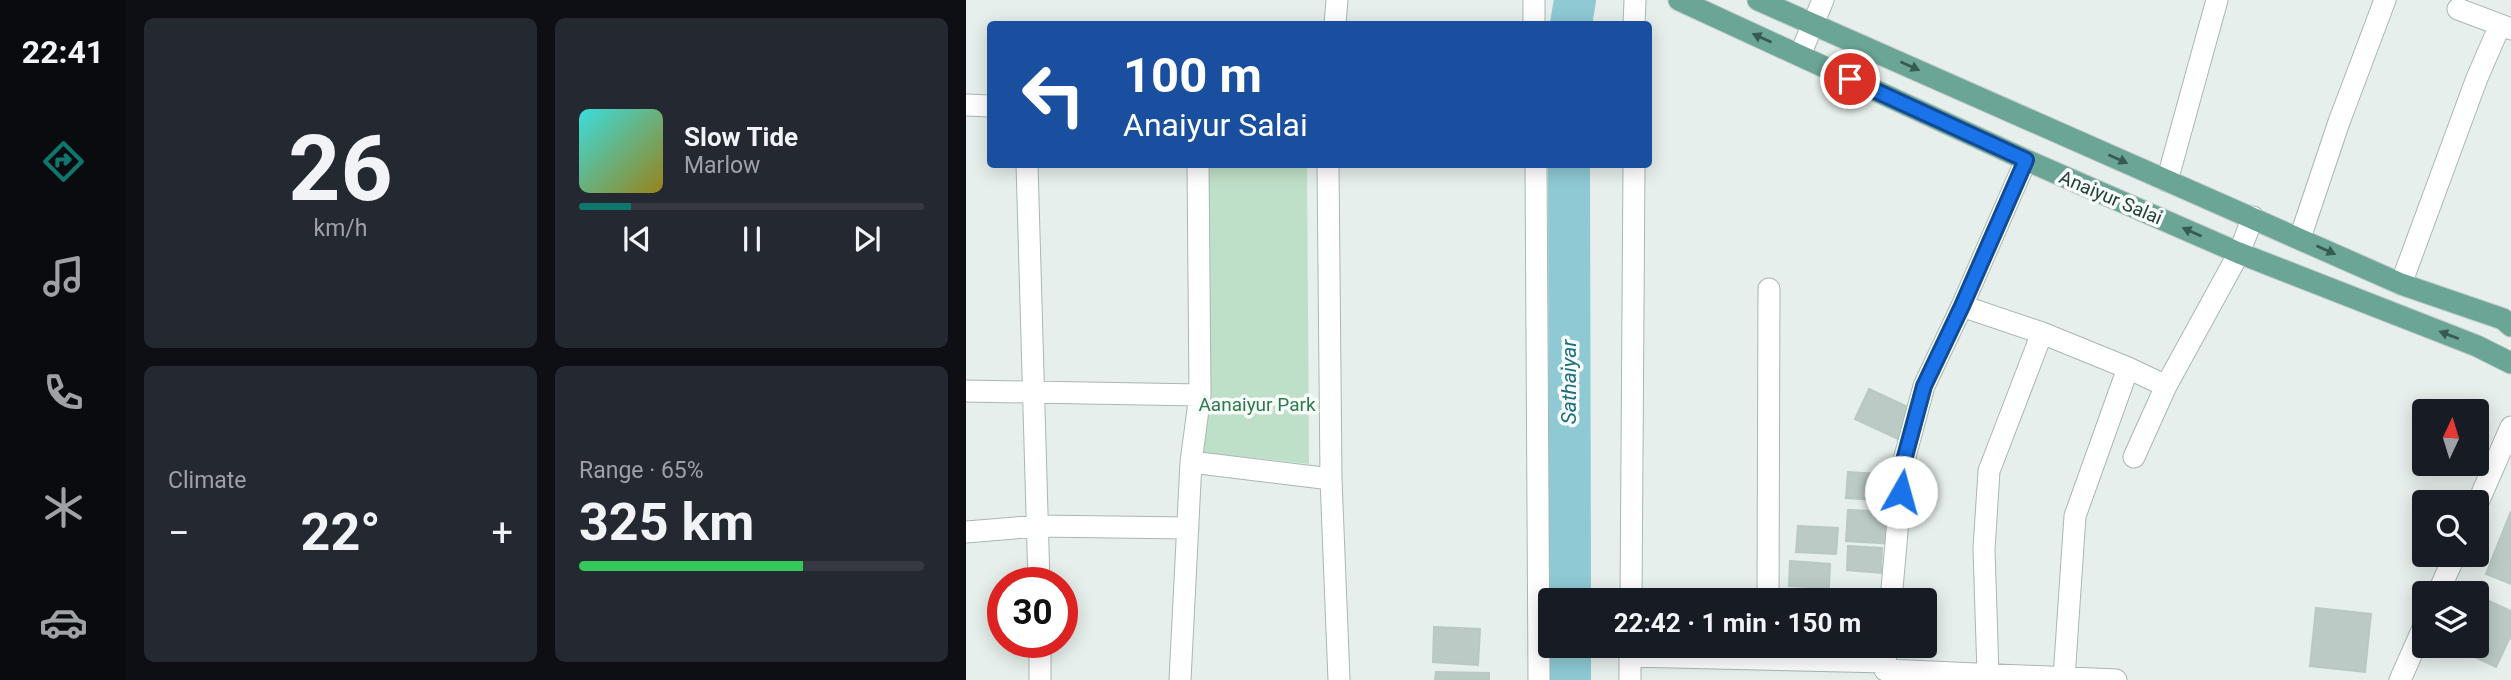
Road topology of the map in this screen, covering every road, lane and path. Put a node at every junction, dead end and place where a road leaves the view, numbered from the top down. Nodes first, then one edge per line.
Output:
1 (1337, 0) edge
2 (1534, 0) edge
3 (1635, 0) edge
4 (1679, 0) edge
5 (1758, 0) edge
6 (1823, 0) edge
7 (2217, 0) edge
8 (2385, 0) edge
9 (2458, 9) dead end
10 (1335, 21) edge
11 (1534, 21) edge
12 (1634, 21) edge
13 (1813, 23) junction
14 (2505, 27) edge
15 (1800, 55) junction
16 (966, 105) edge
17 (987, 106) edge
18 (2026, 160) junction
19 (1027, 168) edge
20 (1198, 168) edge
21 (1328, 168) edge
22 (1536, 168) edge
23 (1633, 168) edge
24 (2166, 181) junction
25 (2253, 217) junction
26 (2300, 238) junction
27 (2239, 253) junction
28 (2402, 284) junction
29 (1769, 289) dead end
30 (1962, 306) junction
31 (2508, 319) edge
32 (2042, 333) junction
33 (2511, 363) edge
34 (2128, 368) junction
35 (2166, 386) junction
36 (966, 391) edge
37 (1034, 394) junction
38 (1200, 394) junction
39 (2511, 427) edge
40 (2134, 457) dead end
41 (1191, 462) junction
42 (1331, 479) junction
43 (2483, 490) edge
44 (1038, 526) junction
45 (1188, 528) junction
46 (966, 532) edge
47 (1039, 567) edge
48 (1631, 588) edge
49 (1768, 588) edge
50 (1892, 588) edge
51 (2412, 653) edge
52 (1040, 658) edge
53 (1630, 658) edge
54 (1718, 658) edge
55 (1768, 662) edge
56 (1885, 664) edge
57 (1981, 676) edge
58 (2064, 678) junction
59 (1040, 680) edge
60 (1180, 680) edge
61 (1339, 680) edge
62 (1539, 680) edge
63 (1630, 680) edge
64 (2116, 680) edge
65 (2400, 680) edge

1 - 10 street
2 - 11 street
3 - 12 street
15 -> 4 main road, Anaiyur Salai
5 - 13 main road, Anaiyur Salai
6 - 13 street
7 - 24 street
8 - 26 street
9 - 14 street
13 - 15 street
13 -> 24 main road, Anaiyur Salai
14 - 28 street
15 - 18 main road, Anaiyur Salai
16 - 17 street
27 -> 18 main road, Anaiyur Salai
18 - 30 street
19 - 37 street
20 - 38 street
21 - 42 street
22 - 62 street
23 - 48 street
24 - 25 main road, Anaiyur Salai
25 - 26 main road, Anaiyur Salai
25 - 27 street
26 -> 28 main road, Anaiyur Salai
33 -> 27 main road, Anaiyur Salai
27 - 35 street
28 - 31 main road, Anaiyur Salai
29 - 49 street
30 - 32 street
30 - 50 street
32 - 34 street
32 - 57 street
34 - 35 street
34 - 58 street
35 - 40 street
36 - 37 street
37 - 38 street
37 - 44 street
38 - 41 street
39 - 43 street
41 - 42 street
41 - 45 street
42 - 61 street
44 - 45 street
44 - 46 street
44 - 47 street
45 - 60 street
51 - 65 street
52 - 59 street
53 - 63 street
54 - 55 street
55 - 56 street
56 - 57 street
57 - 58 street
58 - 64 street

